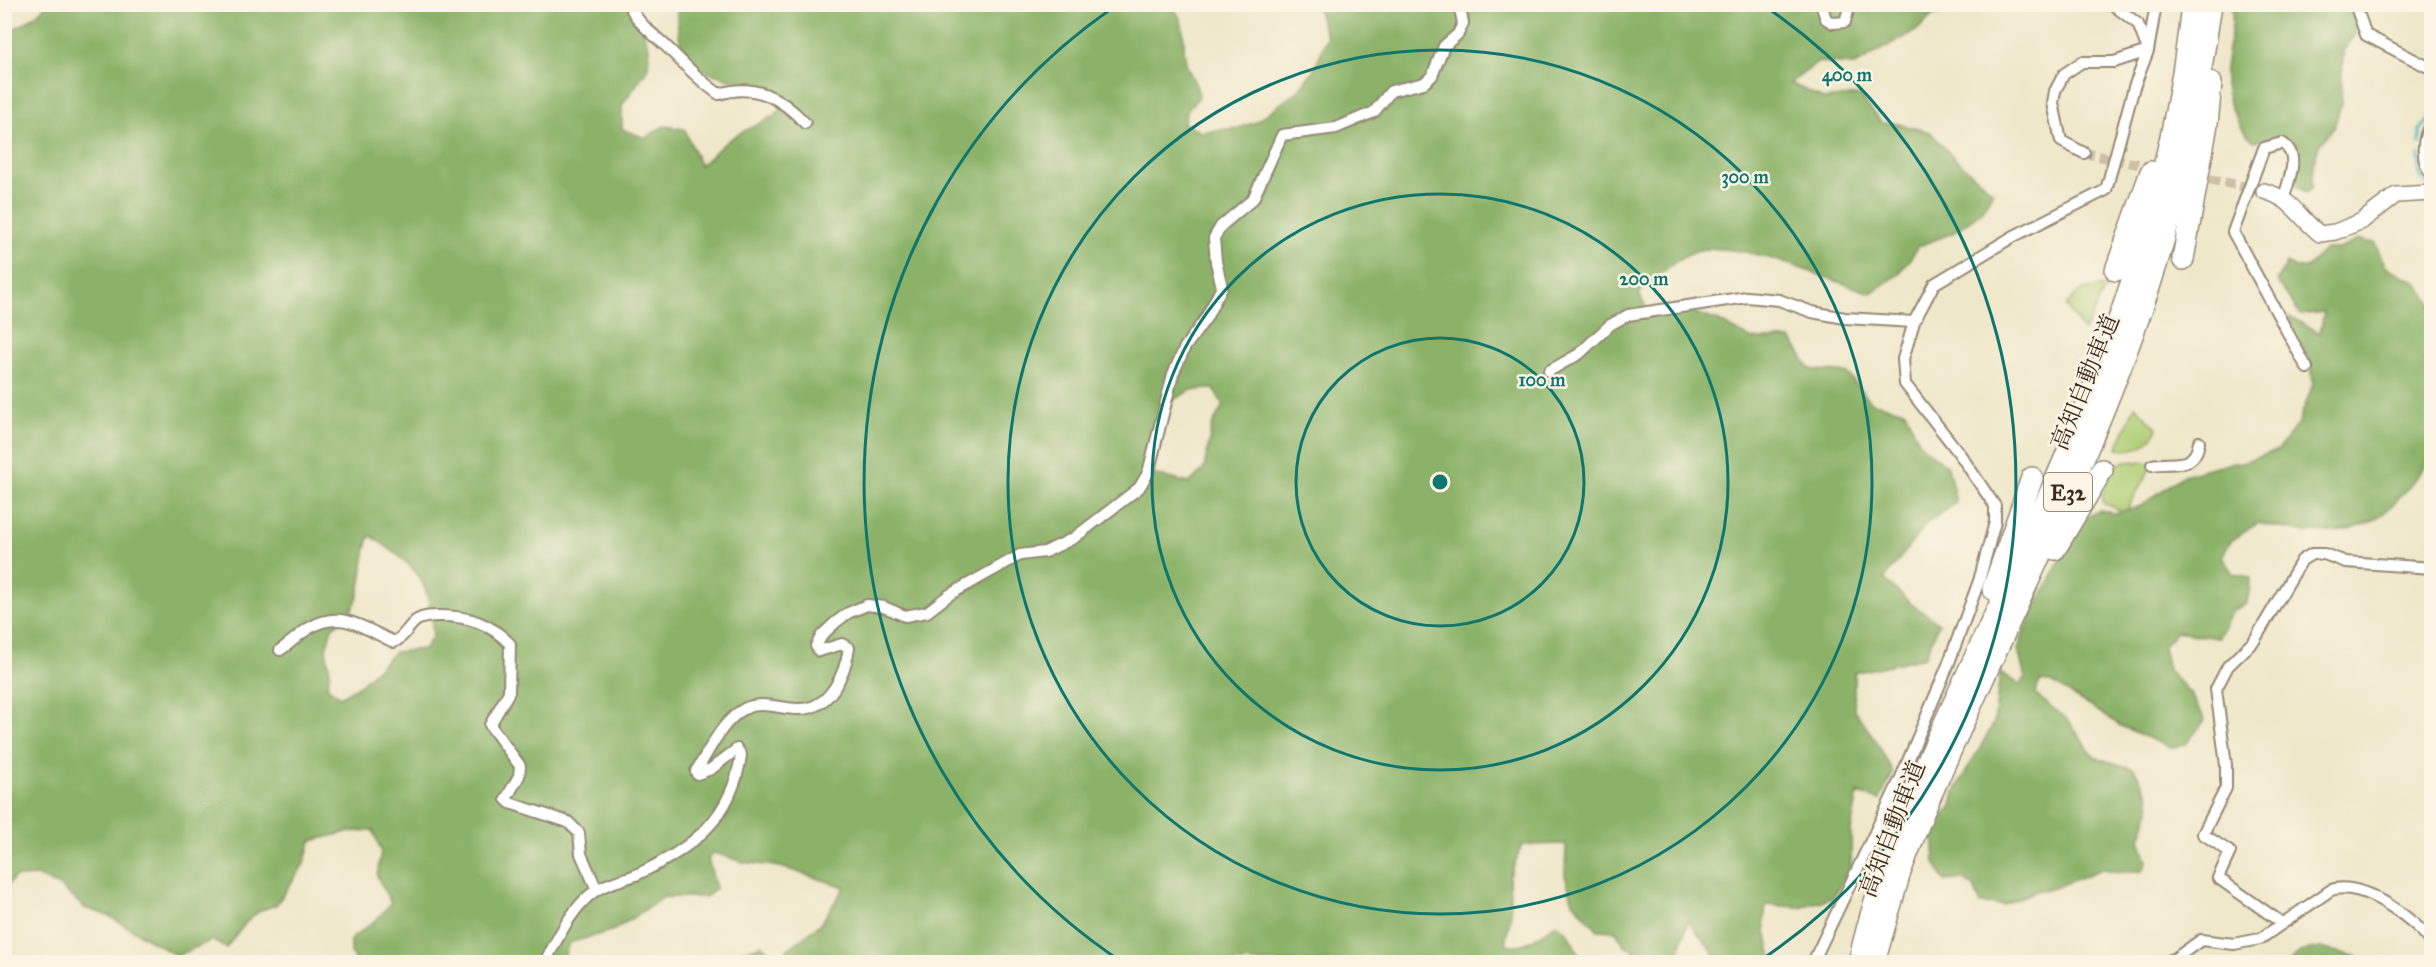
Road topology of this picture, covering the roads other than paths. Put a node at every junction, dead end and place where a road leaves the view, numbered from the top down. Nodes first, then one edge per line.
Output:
1 (629, 4) edge
2 (1460, 4) edge
3 (1821, 4) edge
4 (1850, 4) edge
5 (2112, 4) edge
6 (2156, 4) edge
7 (2190, 4) edge
8 (2211, 4) edge
9 (2216, 4) edge
10 (2355, 4) edge
11 (2148, 51) junction
12 (2432, 69) edge
13 (805, 123) dead end
14 (2432, 123) edge
15 (2084, 153) tunnel mouth
16 (2432, 174) edge
17 (2264, 191) tunnel mouth
18 (2429, 193) edge
19 (2284, 197) junction
20 (2183, 260) dead end
21 (2116, 270) dead end
22 (1914, 322) junction
23 (2307, 368) dead end
24 (1549, 370) dead end
25 (2199, 442) dead end
26 (2152, 465) dead end
27 (2102, 470) dead end
28 (2032, 478) dead end
29 (2432, 568) edge
30 (280, 650) dead end
31 (1940, 753) junction
32 (597, 890) junction
33 (2282, 924) junction
34 (2432, 943) edge
35 (545, 963) edge
36 (1813, 963) edge
37 (1859, 963) edge
38 (1874, 963) edge
39 (2166, 963) edge

1 - 13 street
2 - 32 street
3 - 4 street
5 - 11 street
6 - 11 street
7 - 21 highway
7 - 31 highway, 高知自動車道 / E32
8 - 31 highway, 高知自動車道 / E32
9 - 20 highway
10 - 12 street
11 - 15 street
11 - 22 street
14 - 16 street
17 - 19 street
18 - 19 street
19 - 23 street
22 - 24 street
22 - 36 street
25 - 26 street
27 - 31 highway
28 - 31 highway
29 - 33 street
30 - 32 street
31 - 37 highway, 高知自動車道 / E32
31 - 38 highway, 高知自動車道 / E32
32 - 35 street
33 - 34 street
33 - 39 street

